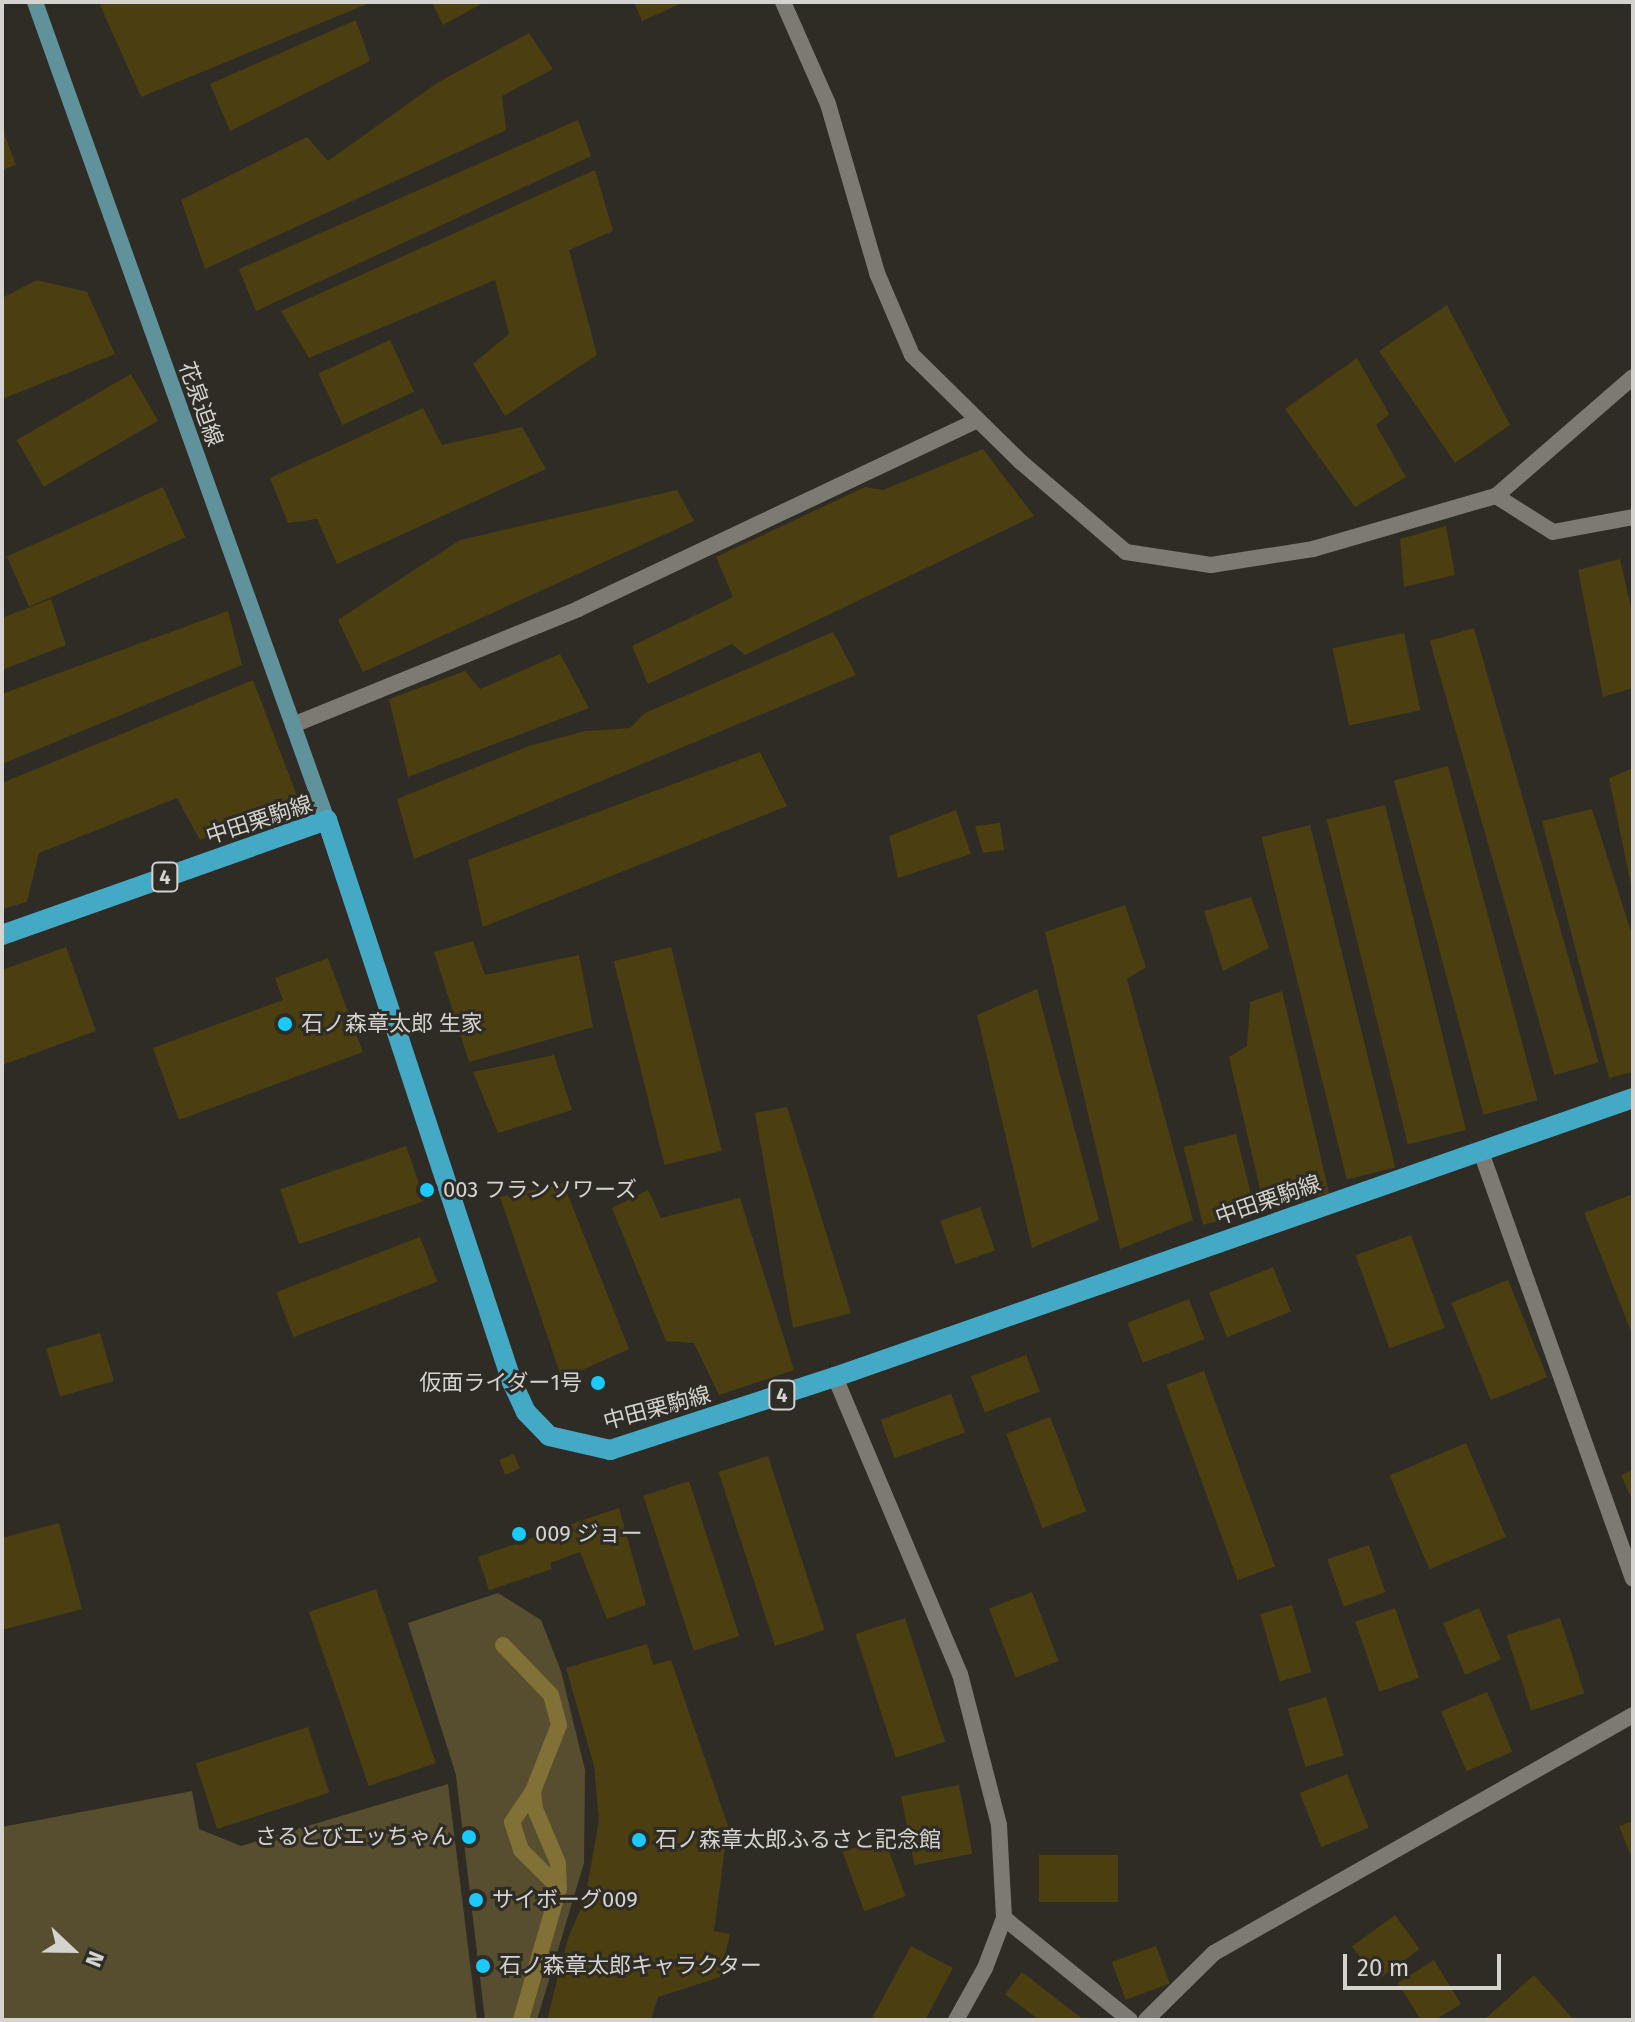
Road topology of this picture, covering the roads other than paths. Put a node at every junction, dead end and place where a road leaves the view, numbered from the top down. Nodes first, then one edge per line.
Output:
1 (35, 2) edge
2 (783, 2) edge
3 (1633, 377) edge
4 (978, 420) junction
5 (1496, 496) junction
6 (1633, 517) edge
7 (293, 725) junction
8 (327, 820) junction
9 (2, 935) edge
10 (1633, 1098) edge
11 (1481, 1152) junction
12 (835, 1377) junction
13 (1633, 1579) edge
14 (1633, 1715) edge
15 (1004, 1918) junction
16 (956, 2020) edge
17 (1130, 2020) edge
18 (1146, 2020) edge

1 - 7 main road, 花泉迫線
2 - 4 street
3 - 5 street
4 - 5 street
4 - 7 street
5 - 6 street
7 - 8 main road, 花泉迫線
8 - 9 main road, 中田栗駒線 / 4
8 - 12 main road, 中田栗駒線 / 4
10 - 11 main road, 中田栗駒線 / 4
11 - 12 main road, 中田栗駒線 / 4
11 - 13 street
12 - 15 street
14 - 18 street
15 - 16 street
15 - 17 street

